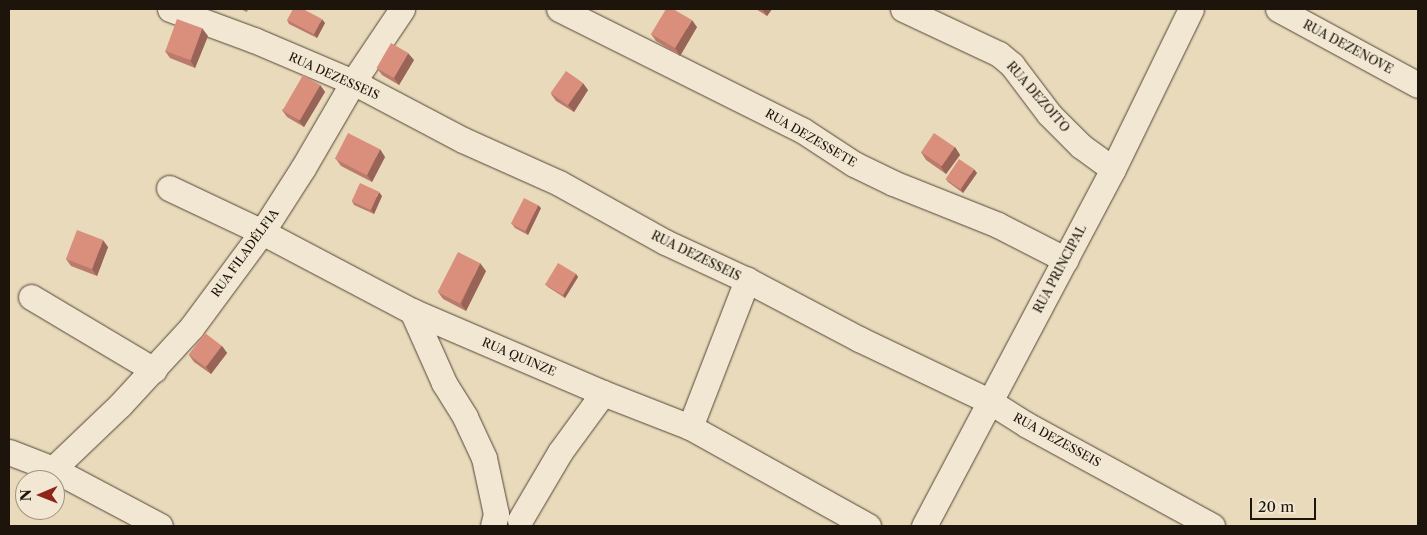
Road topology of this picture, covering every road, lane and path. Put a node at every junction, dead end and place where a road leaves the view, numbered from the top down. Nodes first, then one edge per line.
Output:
1 (170, 9) edge
2 (402, 9) edge
3 (559, 9) edge
4 (903, 9) edge
5 (1191, 9) edge
6 (1278, 9) edge
7 (1417, 81) edge
8 (352, 82) junction
9 (1113, 169) junction
10 (169, 188) dead end
11 (262, 232) junction
12 (1066, 260) junction
13 (747, 280) junction
14 (31, 297) dead end
15 (412, 311) junction
16 (154, 370) junction
17 (603, 393) junction
18 (989, 401) junction
19 (690, 427) junction
20 (9, 452) edge
21 (53, 469) junction
22 (494, 520) edge
23 (525, 523) edge
24 (160, 526) edge
25 (868, 526) edge
26 (924, 526) edge
27 (1212, 526) edge

1 - 8 street, RUA DEZESSEIS
2 - 8 street, RUA FILADÉLFIA
3 - 12 street, RUA DEZESSETE
4 - 9 street, RUA DEZOITO
5 - 9 street, RUA PRINCIPAL
6 - 7 street, RUA DEZENOVE
8 - 11 street, RUA FILADÉLFIA
8 - 13 street, RUA DEZESSEIS
9 - 12 street, RUA PRINCIPAL
10 - 11 street, RUA QUINZE
11 - 15 street, RUA QUINZE
11 - 16 street, RUA FILADÉLFIA
12 - 18 street, RUA PRINCIPAL
13 - 18 street, RUA DEZESSEIS
13 - 19 street
14 - 16 street
15 - 17 street, RUA QUINZE
15 - 22 street
16 - 21 street, RUA FILADÉLFIA
17 - 19 street, RUA QUINZE
17 - 23 street
18 - 26 street, RUA PRINCIPAL
18 - 27 street, RUA DEZESSEIS
19 - 25 street, RUA QUINZE
20 - 21 street
21 - 24 street
22 - 23 street

